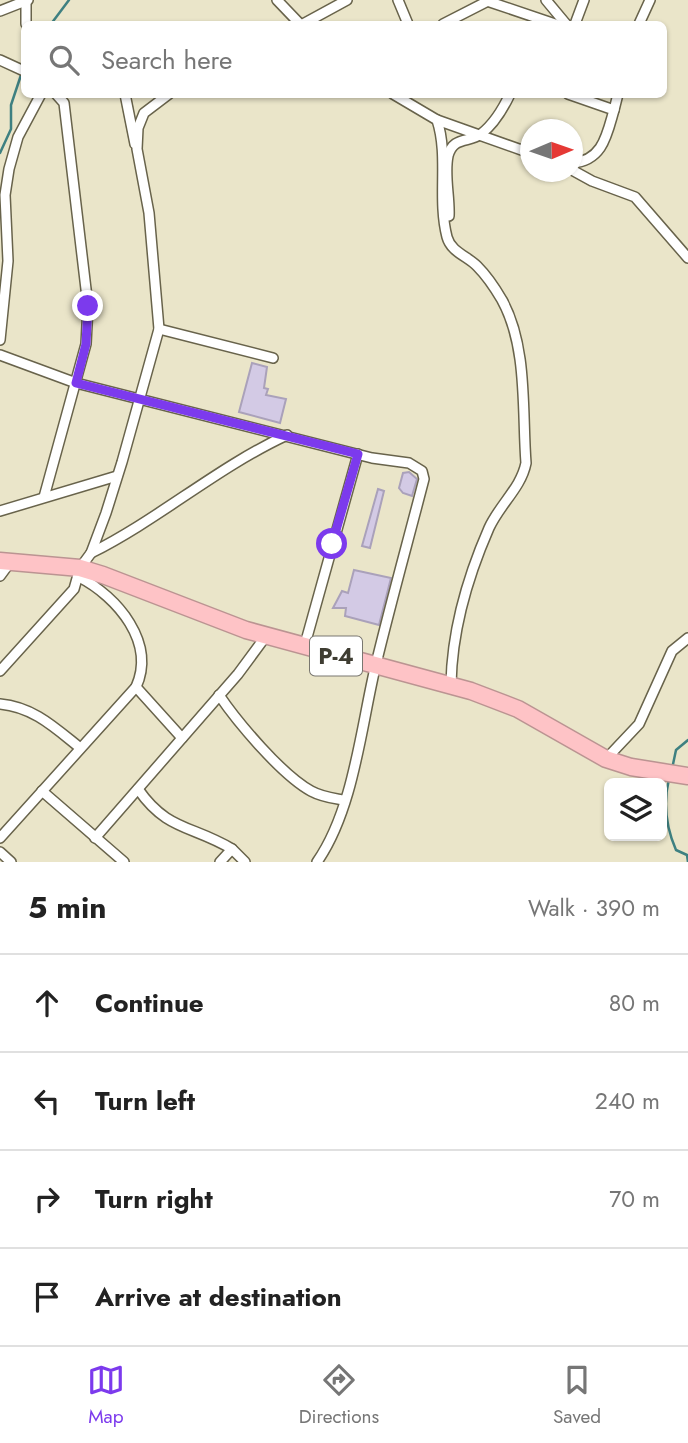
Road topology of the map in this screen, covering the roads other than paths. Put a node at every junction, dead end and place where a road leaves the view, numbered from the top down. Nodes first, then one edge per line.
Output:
1 (27, 0) edge
2 (277, 0) edge
3 (347, 0) edge
4 (398, 0) edge
5 (546, 0) edge
6 (584, 0) edge
7 (650, 0) edge
8 (488, 1) edge
9 (0, 11) edge
10 (26, 21) edge
11 (298, 21) edge
12 (307, 21) edge
13 (407, 21) edge
14 (449, 21) edge
15 (546, 21) edge
16 (564, 21) edge
17 (576, 21) edge
18 (640, 21) edge
19 (0, 60) edge
20 (21, 70) edge
21 (39, 98) edge
22 (60, 98) edge
23 (126, 98) edge
24 (164, 98) edge
25 (400, 98) edge
26 (508, 98) edge
27 (580, 98) edge
28 (617, 98) edge
29 (614, 110) junction
30 (437, 120) junction
31 (479, 136) junction
32 (137, 149) junction
33 (520, 150) edge
34 (583, 161) edge
35 (583, 176) edge
36 (2, 193) edge
37 (448, 238) junction
38 (688, 258) edge
39 (159, 330) junction
40 (0, 341) edge
41 (0, 355) edge
42 (273, 358) dead end
43 (76, 383) junction
44 (140, 398) junction
45 (288, 435) junction
46 (358, 454) junction
47 (117, 476) junction
48 (44, 497) junction
49 (0, 511) edge
50 (91, 553) junction
51 (6, 561) edge
52 (79, 573) junction
53 (0, 576) edge
54 (266, 636) junction
55 (688, 638) edge
56 (304, 648) junction
57 (376, 666) junction
58 (0, 671) edge
59 (451, 684) junction
60 (136, 687) junction
61 (219, 695) junction
62 (0, 704) edge
63 (182, 738) junction
64 (79, 747) junction
65 (606, 759) junction
66 (676, 775) edge
67 (138, 789) junction
68 (42, 791) junction
69 (343, 800) junction
70 (0, 838) edge
71 (95, 838) junction
72 (232, 849) junction
73 (0, 852) edge
74 (11, 862) edge
75 (124, 862) edge
76 (220, 862) edge
77 (245, 862) edge
78 (317, 862) edge

1 - 9 street
1 - 10 street
2 - 11 street
3 - 12 street
4 - 13 street
5 - 16 street
6 - 17 street
7 - 18 street
8 - 14 street
8 - 15 street
19 - 20 street
21 - 36 street
22 - 43 street
23 - 32 street
24 - 32 street
25 - 30 street
26 - 31 street
27 - 29 street
28 - 29 street
29 - 34 street
30 - 31 street
30 - 37 street
31 - 33 street
31 - 37 street
32 - 39 street
35 - 38 street
36 - 40 street
37 - 59 street
39 - 42 street
39 - 44 street
41 - 43 street
43 - 44 street
43 - 48 street
44 - 45 street
44 - 47 street
45 - 46 street
45 - 50 street
46 - 56 street
46 - 57 street
47 - 48 street
47 - 50 street
48 - 49 street
50 - 52 street
51 - 52 highway, P-4
51 - 53 street
52 - 54 highway, P-4
52 - 58 street
52 - 60 street
54 - 56 highway, P-4
54 - 61 street
55 - 65 street
56 - 57 highway, P-4
57 - 59 highway, P-4
57 - 69 street
59 - 65 highway, P-4
60 - 63 street
60 - 64 street
61 - 63 street
61 - 69 street
62 - 64 street
63 - 67 street
64 - 68 street
65 - 66 highway, P-4
67 - 71 street
67 - 72 street
68 - 70 street
68 - 71 street
69 - 78 street
71 - 75 street
72 - 76 street
72 - 77 street
73 - 74 street

